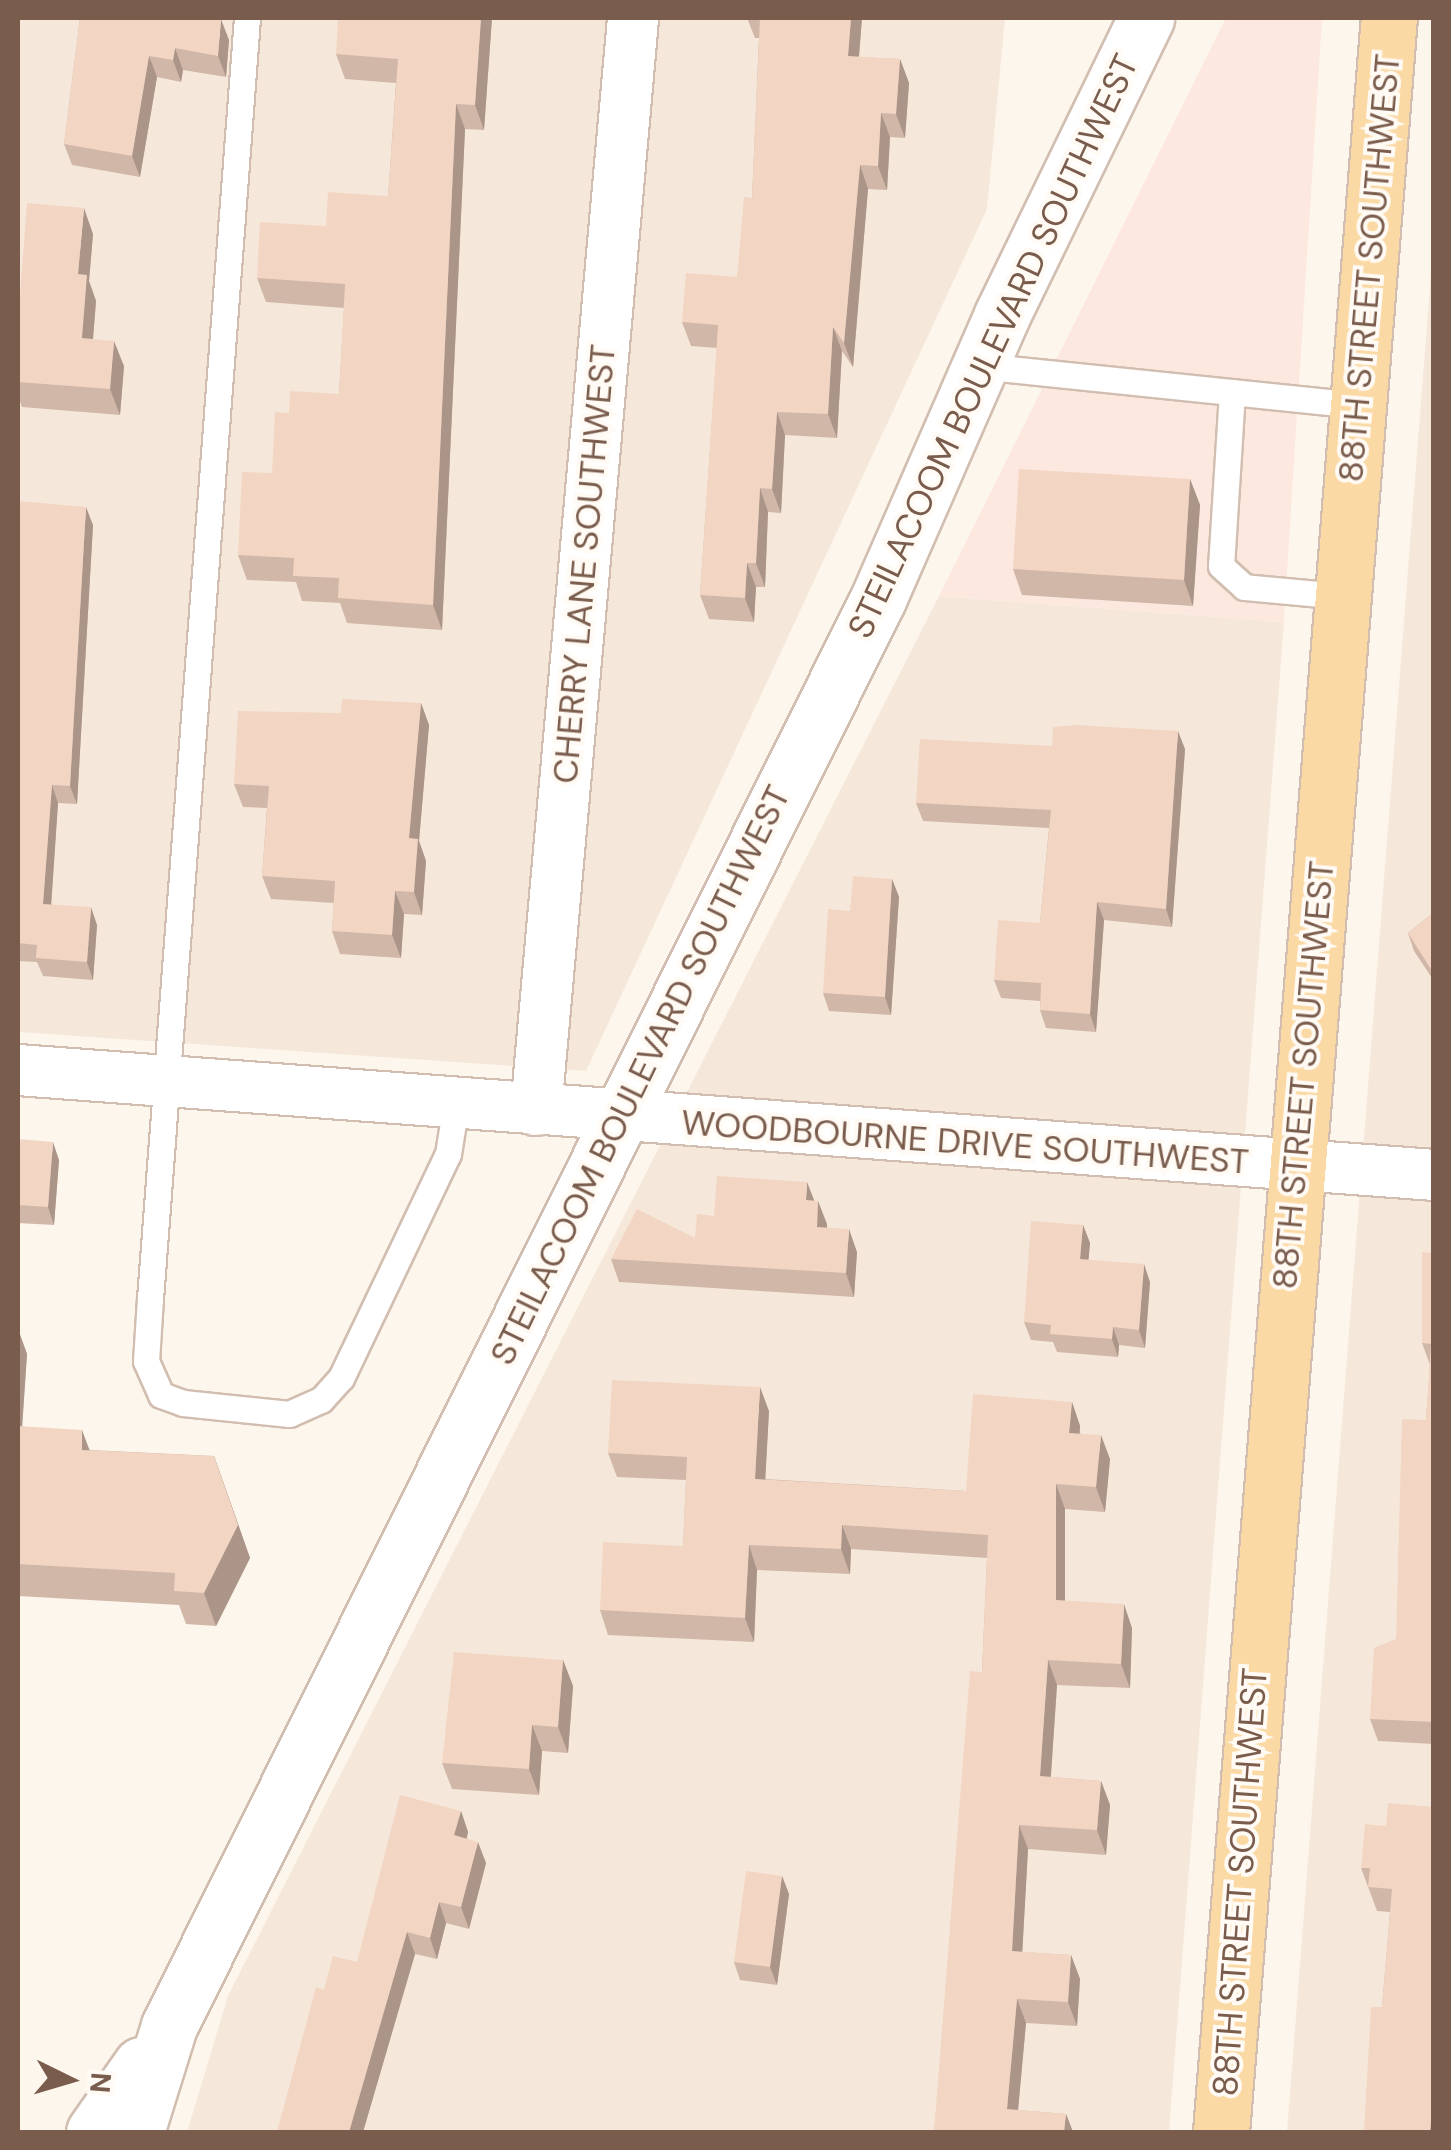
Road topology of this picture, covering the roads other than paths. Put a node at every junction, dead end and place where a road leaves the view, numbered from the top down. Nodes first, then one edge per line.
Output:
1 (247, 18) edge
2 (632, 18) edge
3 (1146, 18) edge
4 (1389, 18) edge
5 (980, 366) junction
6 (1232, 392) junction
7 (1357, 405) junction
8 (1342, 596) junction
9 (18, 1070) edge
10 (166, 1082) junction
11 (456, 1104) junction
12 (536, 1110) junction
13 (618, 1116) junction
14 (1296, 1168) junction
15 (1434, 1175) edge
16 (169, 2026) junction
17 (94, 2132) edge
18 (136, 2132) edge
19 (1221, 2132) edge

1 - 10 lane
2 - 12 street, CHERRY LANE SOUTHWEST
3 - 5 main road, STEILACOOM BOULEVARD SOUTHWEST
4 - 7 main road, 88TH STREET SOUTHWEST
5 - 6 lane
5 - 13 main road, STEILACOOM BOULEVARD SOUTHWEST
6 - 7 lane
6 - 8 lane
7 - 8 main road, 88TH STREET SOUTHWEST
8 - 14 main road, 88TH STREET SOUTHWEST
9 - 10 street, WOODBOURNE DRIVE SOUTHWEST
10 - 11 street, WOODBOURNE DRIVE SOUTHWEST
10 - 11 lane
11 - 12 street, WOODBOURNE DRIVE SOUTHWEST
12 - 13 street, WOODBOURNE DRIVE SOUTHWEST
13 - 14 street, WOODBOURNE DRIVE SOUTHWEST
13 - 16 main road, STEILACOOM BOULEVARD SOUTHWEST
14 - 15 street, WOODBOURNE DRIVE SOUTHWEST
14 - 19 main road, 88TH STREET SOUTHWEST
16 - 17 main road
16 - 18 main road, STEILACOOM BOULEVARD SOUTHWEST

